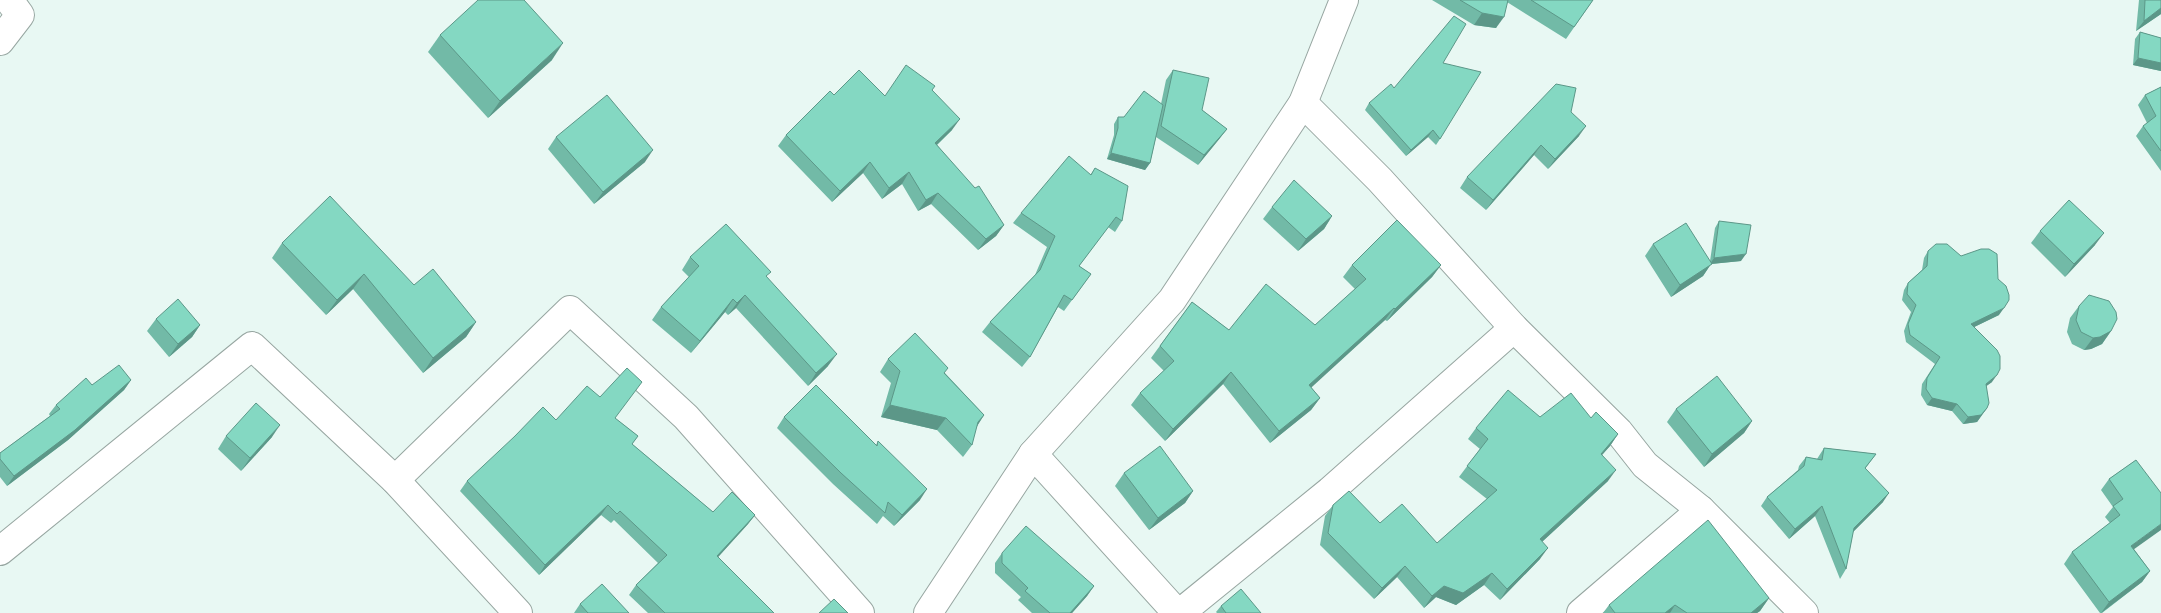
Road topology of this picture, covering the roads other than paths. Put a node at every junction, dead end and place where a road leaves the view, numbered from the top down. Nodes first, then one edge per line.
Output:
1 (1344, 0) edge
2 (15, 10) edge
3 (0, 41) edge
4 (1303, 103) junction
5 (1514, 328) junction
6 (1033, 454) junction
7 (395, 480) junction
8 (1701, 510) junction
9 (0, 552) edge
10 (518, 613) edge
11 (860, 613) edge
12 (928, 613) edge
13 (1178, 613) edge
14 (1581, 613) edge
15 (1804, 613) edge

1 - 4 street
2 - 3 street
4 - 5 street
4 - 6 street
5 - 8 street
5 - 13 street
6 - 12 street
6 - 13 street
7 - 9 street
7 - 10 street
7 - 11 street
8 - 14 street
8 - 15 street

